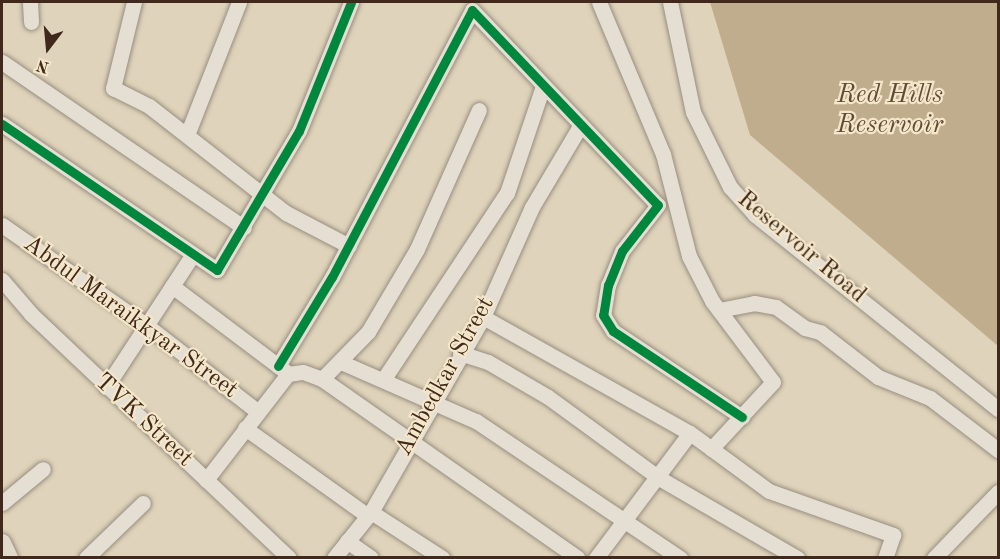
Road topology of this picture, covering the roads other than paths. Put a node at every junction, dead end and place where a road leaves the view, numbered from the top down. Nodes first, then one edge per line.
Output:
1 (30, 2) edge
2 (134, 2) edge
3 (240, 2) edge
4 (351, 2) edge
5 (600, 2) edge
6 (670, 2) edge
7 (31, 22) dead end
8 (2, 62) edge
9 (543, 86) junction
10 (480, 110) dead end
11 (2, 124) edge
12 (580, 126) junction
13 (187, 135) junction
14 (263, 196) junction
15 (2, 225) edge
16 (244, 228) junction
17 (349, 246) junction
18 (190, 257) junction
19 (2, 280) edge
20 (172, 286) junction
21 (719, 310) junction
22 (483, 317) junction
23 (146, 325) junction
24 (460, 353) junction
25 (343, 363) junction
26 (283, 370) junction
27 (385, 377) junction
28 (322, 379) junction
29 (106, 387) junction
30 (432, 399) junction
31 (999, 409) edge
32 (258, 412) junction
33 (742, 417) junction
34 (245, 428) junction
35 (690, 433) junction
36 (408, 444) junction
37 (711, 449) junction
38 (999, 450) edge
39 (43, 469) dead end
40 (659, 478) junction
41 (206, 480) junction
42 (996, 502) edge
43 (2, 503) edge
44 (143, 503) dead end
45 (369, 514) junction
46 (624, 520) junction
47 (347, 541) junction
48 (2, 543) edge
49 (9, 558) edge
50 (86, 558) edge
51 (289, 558) edge
52 (334, 558) edge
53 (371, 558) edge
54 (442, 558) edge
55 (578, 558) edge
56 (596, 558) edge
57 (680, 558) edge
58 (796, 558) edge
59 (885, 558) edge
60 (934, 558) edge

1 - 7 street
2 - 13 street
3 - 13 street
4 - 14 street
5 - 21 street
6 - 31 street, Reservoir Road
8 - 16 street
9 - 12 street
9 - 17 street
9 - 27 street
10 - 25 street
11 - 18 street
12 - 22 street, Ambedkar Street
12 - 33 street
13 - 14 street
14 - 16 street
14 - 17 street
15 - 23 street, Abdul Maraikkyar Street
16 - 18 street
17 - 26 street
18 - 20 street
19 - 29 street, TVK Street
20 - 23 street
20 - 26 street
21 - 33 street
21 - 38 street
22 - 24 street, Ambedkar Street
22 - 35 street
23 - 29 street
23 - 32 street, Abdul Maraikkyar Street
24 - 30 street, Ambedkar Street
24 - 40 street
25 - 27 street
25 - 28 street
26 - 28 street
26 - 32 street
27 - 30 street
28 - 36 street
29 - 41 street, TVK Street
30 - 36 street, Ambedkar Street
30 - 46 street
32 - 34 street
33 - 37 street
34 - 41 street
34 - 45 street
35 - 37 street
35 - 40 street
36 - 45 street, Ambedkar Street
36 - 55 street
37 - 59 street
39 - 43 street
40 - 46 street
40 - 58 street
41 - 51 street, TVK Street
42 - 60 street
44 - 50 street
45 - 47 street, Ambedkar Street
45 - 54 street
46 - 56 street
46 - 57 street
47 - 52 street, Ambedkar Street
47 - 53 street
48 - 49 main road

